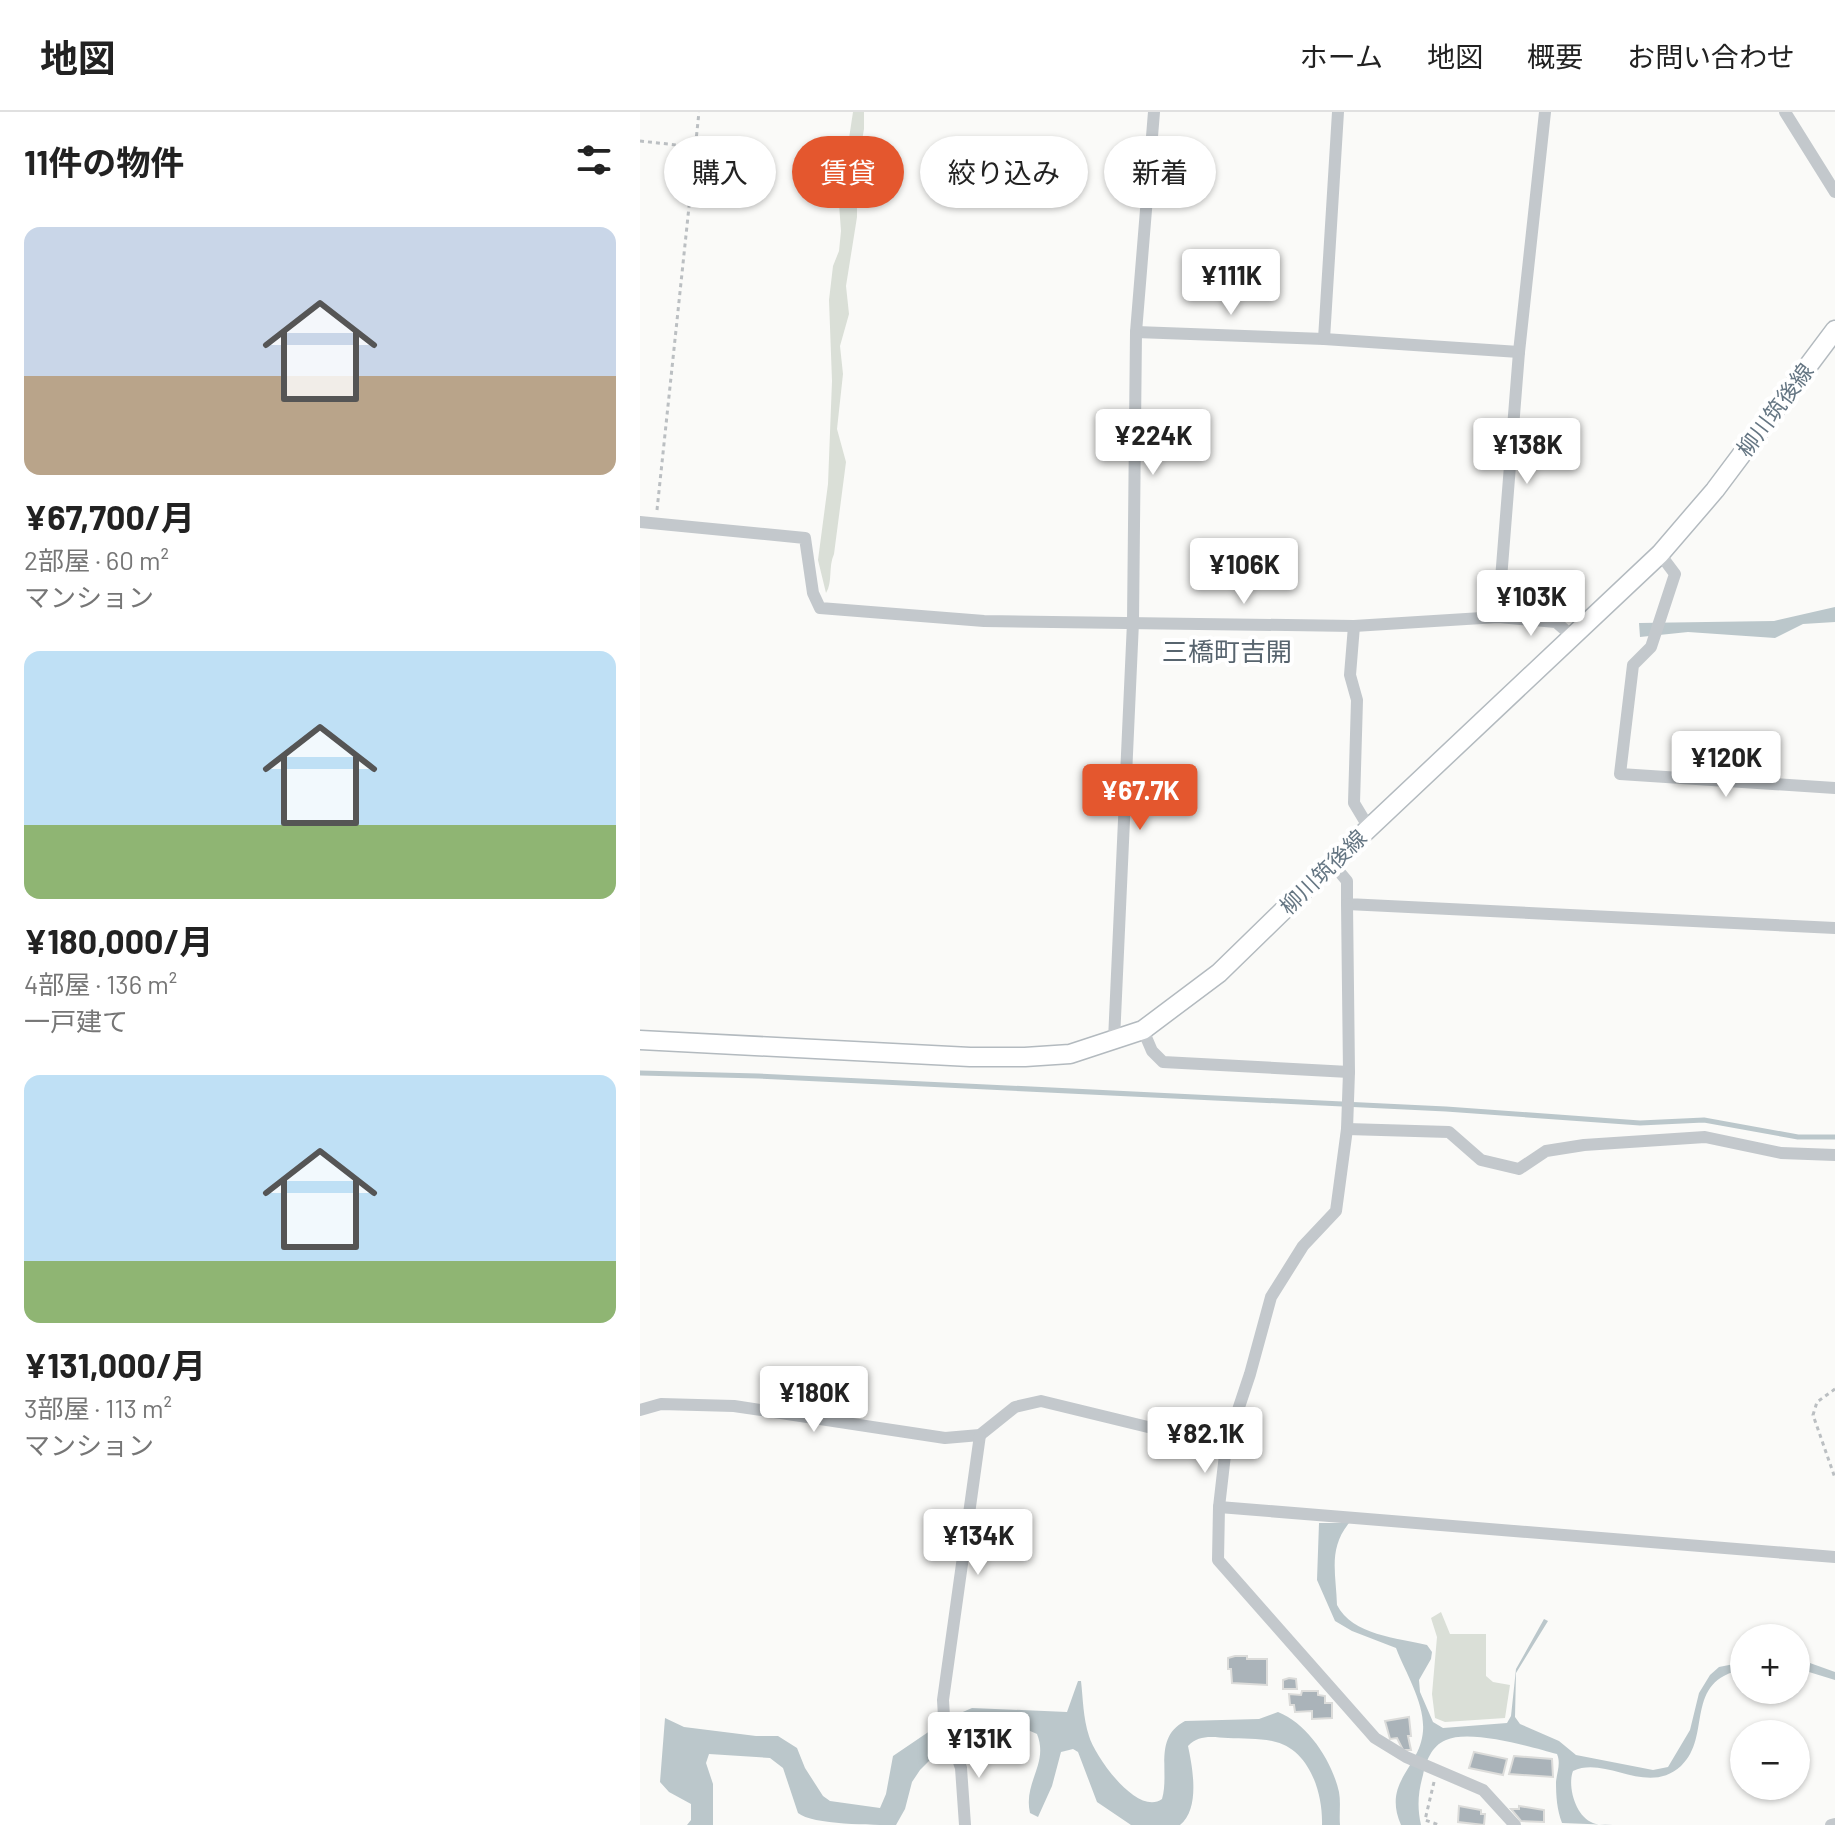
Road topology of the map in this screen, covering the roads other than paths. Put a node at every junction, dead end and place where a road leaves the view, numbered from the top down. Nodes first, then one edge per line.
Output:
1 (1154, 112) edge
2 (1338, 112) edge
3 (1785, 112) edge
4 (1545, 116) edge
5 (1835, 192) edge
6 (1835, 330) edge
7 (1136, 332) junction
8 (1324, 339) junction
9 (1519, 352) junction
10 (640, 522) edge
11 (1660, 554) junction
12 (1498, 617) junction
13 (1133, 622) junction
14 (1354, 626) junction
15 (1573, 637) junction
16 (1835, 788) edge
17 (1369, 828) junction
18 (1332, 863) junction
19 (1347, 904) junction
20 (1835, 928) edge
21 (1143, 1030) junction
22 (640, 1040) edge
23 (1114, 1040) junction
24 (1349, 1072) junction
25 (1347, 1129) junction
26 (1835, 1155) edge
27 (640, 1410) edge
28 (980, 1435) junction
29 (1226, 1446) junction
30 (1219, 1507) junction
31 (1835, 1557) edge
32 (965, 1825) edge
33 (1515, 1825) edge

1 - 7 street
2 - 8 street
3 - 5 street
4 - 9 street
6 - 11 main road, 柳川筑後線
7 - 8 street
7 - 13 street
8 - 9 street
9 - 12 street
10 - 13 street
11 - 15 main road, 柳川筑後線
11 - 16 street
12 - 14 street
12 - 15 street
13 - 14 street
13 - 23 street
14 - 17 street
15 - 17 main road, 柳川筑後線
17 - 18 main road, 柳川筑後線
18 - 19 street
18 - 21 main road, 柳川筑後線
19 - 20 street
19 - 24 street
21 - 23 main road, 柳川筑後線
21 - 24 street
22 - 23 main road, 柳川筑後線
24 - 25 street
25 - 26 street
25 - 29 street
27 - 28 street
28 - 29 street
28 - 32 street
29 - 30 street
30 - 31 street
30 - 33 street

